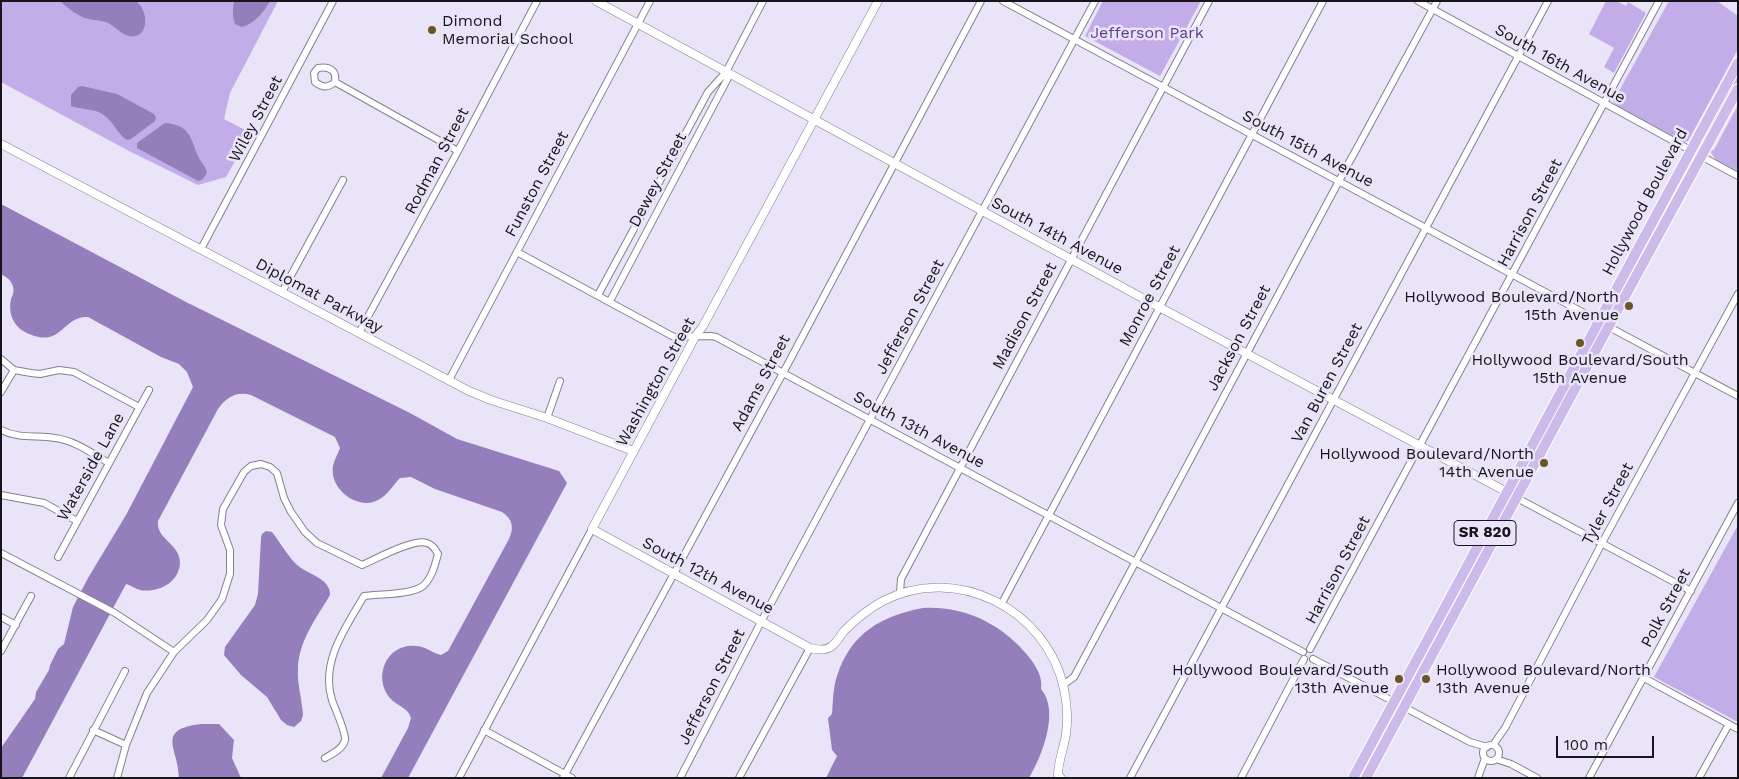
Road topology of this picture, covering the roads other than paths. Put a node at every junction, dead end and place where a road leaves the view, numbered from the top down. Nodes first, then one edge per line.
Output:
1 (334, 1) edge
2 (537, 1) edge
3 (596, 1) edge
4 (650, 1) edge
5 (763, 1) edge
6 (878, 1) edge
7 (981, 1) edge
8 (1004, 1) edge
9 (1095, 1) edge
10 (1209, 1) edge
11 (1322, 1) edge
12 (1418, 1) edge
13 (1437, 1) edge
14 (1548, 1) edge
15 (1660, 1) edge
16 (1433, 9) junction
17 (638, 24) junction
18 (1074, 40) junction
19 (1518, 56) junction
20 (1738, 63) edge
21 (726, 72) junction
22 (335, 82) dead end
23 (1163, 87) junction
24 (1738, 89) edge
25 (1604, 103) junction
26 (815, 121) junction
27 (1252, 134) junction
28 (1, 144) edge
29 (1690, 150) junction
30 (458, 151) junction
31 (1701, 156) junction
32 (894, 164) junction
33 (1693, 171) junction
34 (1738, 176) edge
35 (344, 180) dead end
36 (1339, 181) junction
37 (982, 211) junction
38 (1426, 228) junction
39 (201, 249) junction
40 (517, 252) junction
41 (1071, 258) junction
42 (1512, 275) junction
43 (1616, 288) junction
44 (282, 292) junction
45 (1738, 294) edge
46 (598, 295) junction
47 (610, 301) junction
48 (1159, 307) junction
49 (1598, 321) junction
50 (1609, 327) junction
51 (359, 333) junction
52 (695, 337) junction
53 (1247, 353) junction
54 (1592, 357) junction
55 (1, 359) edge
56 (14, 370) junction
57 (783, 373) junction
58 (1695, 373) junction
59 (448, 380) junction
60 (560, 381) dead end
61 (149, 390) dead end
62 (1, 392) edge
63 (1738, 396) edge
64 (1334, 399) junction
65 (139, 407) junction
66 (547, 418) junction
67 (871, 419) junction
68 (1, 430) edge
69 (1420, 445) junction
70 (633, 451) junction
71 (109, 463) junction
72 (960, 467) junction
73 (1506, 492) junction
74 (1, 495) edge
75 (1517, 498) junction
76 (1738, 503) edge
77 (1049, 516) junction
78 (77, 521) junction
79 (592, 529) junction
80 (1602, 543) junction
81 (1, 553) edge
82 (58, 557) dead end
83 (1135, 562) junction
84 (673, 573) junction
85 (1691, 591) junction
86 (900, 593) junction
87 (30, 596) dead end
88 (1002, 604) junction
89 (1220, 608) junction
90 (1, 617) edge
91 (762, 620) junction
92 (16, 625) junction
93 (810, 648) junction
94 (1310, 649) junction
95 (1, 651) edge
96 (174, 652) junction
97 (1303, 655) junction
98 (1313, 659) junction
99 (125, 671) dead end
100 (1644, 678) junction
101 (1063, 685) junction
102 (1394, 702) junction
103 (1405, 707) junction
104 (1729, 724) junction
105 (1738, 728) edge
106 (93, 730) junction
107 (484, 730) junction
108 (126, 746) junction
109 (1492, 753) junction
110 (325, 758) dead end
111 (564, 776) edge
112 (1478, 777) edge
113 (69, 778) edge
114 (117, 778) edge
115 (459, 778) edge
116 (572, 778) edge
117 (680, 778) edge
118 (739, 778) edge
119 (1061, 778) edge
120 (1130, 778) edge
121 (1241, 778) edge
122 (1353, 778) edge
123 (1366, 778) edge
124 (1536, 778) edge
125 (1589, 778) edge
126 (1700, 778) edge

1 - 39 street, Wiley Street
2 - 30 street, Rodman Street
3 - 17 street, South 14th Avenue
4 - 17 street, Funston Street
5 - 21 street, Dewey Street
6 - 26 street, Washington Street
7 - 32 street, Adams Street
8 - 18 street, South 15th Avenue
9 - 18 street, Jefferson Street
10 - 23 street, Madison Street
11 - 27 street, Monroe Street
12 - 16 street, South 16th Avenue
13 - 16 street, Jackson Street
14 - 19 street, Van Buren Street
15 - 25 street, Harrison Street
16 - 19 street, South 16th Avenue
16 - 36 street, Jackson Street
17 - 21 street, South 14th Avenue
17 - 40 street, Funston Street
18 - 23 street, South 15th Avenue
18 - 37 street, Jefferson Street
19 - 25 street, South 16th Avenue
19 - 38 street, Van Buren Street
20 - 29 main road, Hollywood Boulevard / SR 820
21 - 26 street, South 14th Avenue
21 - 46 street, Dewey Street
21 - 47 street, Dewey Street
22 - 30 street
23 - 27 street, South 15th Avenue
23 - 41 street, Madison Street
24 - 31 main road, Hollywood Boulevard / SR 820
25 - 29 street, South 16th Avenue
25 - 42 street, Harrison Street
26 - 32 street, South 14th Avenue
26 - 52 street, Washington Street
27 - 36 street, South 15th Avenue
27 - 48 street, Monroe Street
28 - 39 street, Diplomat Parkway
29 - 33 main road
29 - 43 main road, Hollywood Boulevard / SR 820
30 - 51 street, Rodman Street
31 - 33 main road, Hollywood Boulevard / SR 820
31 - 34 street
32 - 37 street, South 14th Avenue
32 - 57 street, Adams Street
33 - 50 main road, Hollywood Boulevard / SR 820
35 - 44 street
36 - 38 street, South 15th Avenue
36 - 53 street, Jackson Street
37 - 41 street, South 14th Avenue
37 - 67 street, Jefferson Street
38 - 42 street, South 15th Avenue
38 - 64 street, Van Buren Street
39 - 44 street, Diplomat Parkway
40 - 46 street, South 13th Avenue
40 - 59 street, Funston Street
41 - 48 street, South 14th Avenue
41 - 72 street, Madison Street
42 - 49 street, South 15th Avenue
42 - 69 street, Harrison Street
43 - 49 main road, Hollywood Boulevard / SR 820
43 - 50 main road
44 - 51 street, Diplomat Parkway
45 - 58 street, Tyler Street
46 - 47 street, South 13th Avenue
47 - 52 street, South 13th Avenue
48 - 53 street, South 14th Avenue
48 - 77 street, Monroe Street
49 - 54 main road
49 - 73 main road, Hollywood Boulevard / SR 820
50 - 54 main road, Hollywood Boulevard / SR 820
50 - 58 street
51 - 59 street, Diplomat Parkway
52 - 57 street, South 13th Avenue
52 - 70 street, Washington Street
53 - 64 street, South 14th Avenue
53 - 83 street, Jackson Street
54 - 75 main road, Hollywood Boulevard / SR 820
55 - 56 street
56 - 62 street
56 - 65 street
57 - 67 street, South 13th Avenue
57 - 84 street, Adams Street
58 - 63 street
58 - 80 street, Tyler Street
59 - 66 street, Diplomat Parkway
60 - 66 street
61 - 65 street, Waterside Lane
64 - 69 street, South 14th Avenue
64 - 89 street, Van Buren Street
65 - 71 street, Waterside Lane
66 - 70 street, Diplomat Parkway
67 - 72 street, South 13th Avenue
67 - 91 street, Jefferson Street
68 - 71 street
69 - 73 street, South 14th Avenue
69 - 94 street, Harrison Street
70 - 79 street, Washington Street
71 - 78 street, Waterside Lane
72 - 77 street, South 13th Avenue
72 - 86 street, Madison Street
73 - 102 main road, Hollywood Boulevard / SR 820
74 - 78 street
75 - 80 street
75 - 103 main road, Hollywood Boulevard / SR 820
76 - 85 street, Polk Street
77 - 83 street, South 13th Avenue
77 - 88 street, Monroe Street
78 - 82 street, Waterside Lane
79 - 84 street, South 12th Avenue
79 - 107 street, Washington Street
80 - 85 street
80 - 109 street, Tyler Street
81 - 96 street
83 - 89 street, South 13th Avenue
83 - 101 street, Jackson Street
84 - 91 street, South 12th Avenue
84 - 111 street, Adams Street
85 - 100 street, Polk Street
86 - 88 street
86 - 93 street
87 - 92 street
88 - 101 street
89 - 97 street, South 13th Avenue
89 - 120 street, Van Buren Street
90 - 92 street
91 - 93 street, South 12th Avenue
91 - 117 street, Jefferson Street
92 - 95 street
93 - 118 street
94 - 97 street
94 - 98 street
96 - 108 street
96 - 110 street
97 - 98 street
97 - 121 street
98 - 102 street
99 - 106 street
100 - 104 street
100 - 125 street, Polk Street
101 - 119 street
102 - 103 street
102 - 122 main road, Hollywood Boulevard / SR 820
103 - 109 street
103 - 123 main road, Hollywood Boulevard / SR 820
104 - 105 street
104 - 126 street
106 - 108 street
106 - 113 street
107 - 111 street
107 - 115 street, Washington Street
108 - 114 street
109 - 112 street, Tyler Street
109 - 124 street
111 - 116 street

